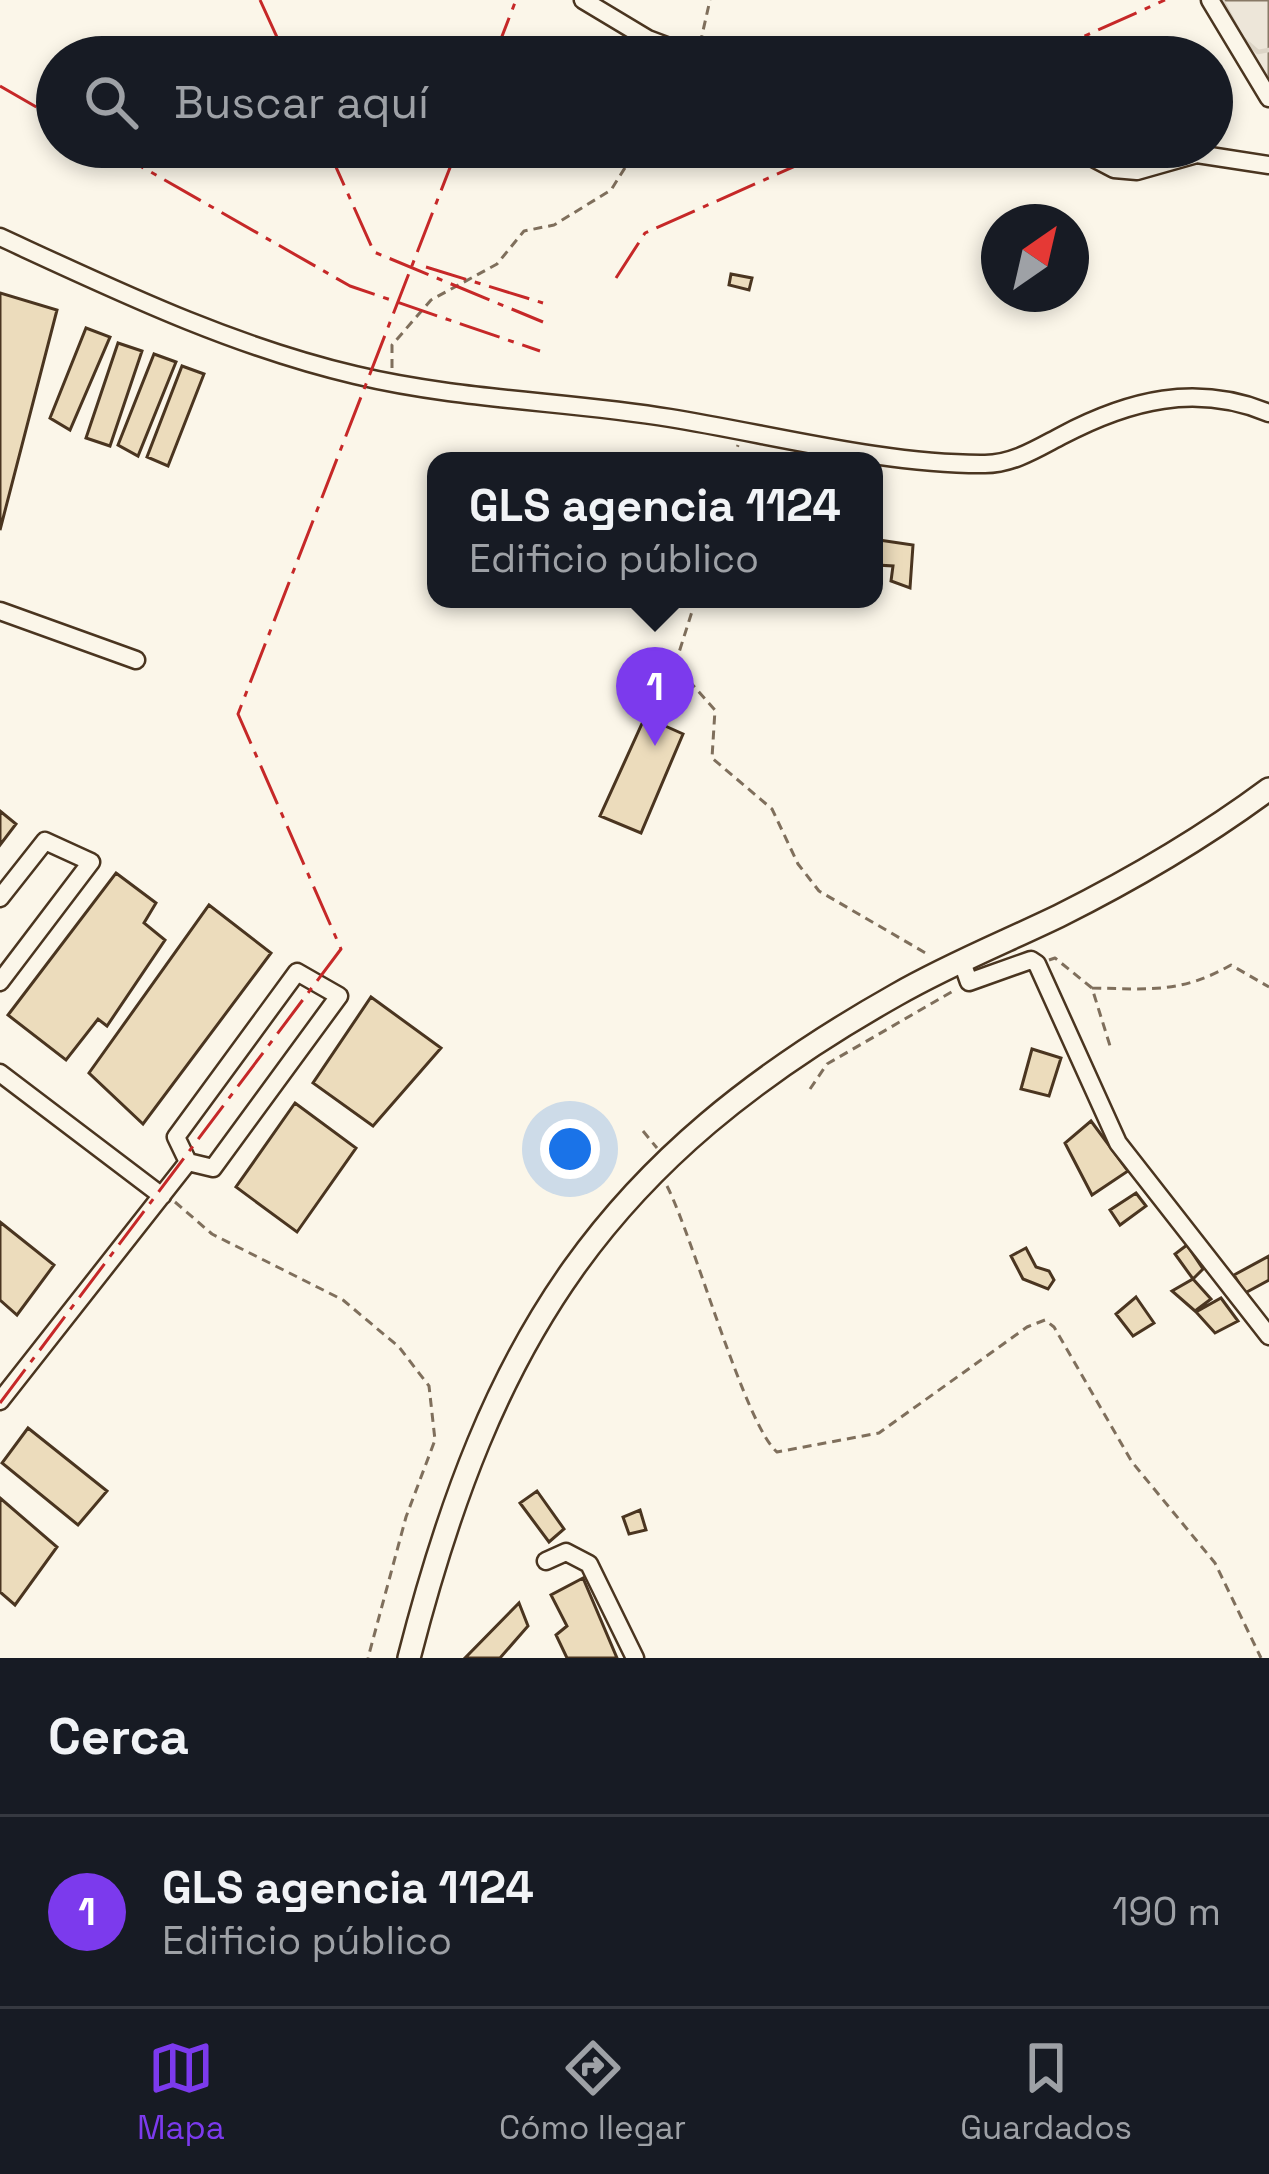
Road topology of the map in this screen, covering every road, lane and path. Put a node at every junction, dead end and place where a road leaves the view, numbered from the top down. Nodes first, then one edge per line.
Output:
1 (583, 0) edge
2 (710, 0) edge
3 (1210, 0) edge
4 (644, 36) edge
5 (701, 36) edge
6 (1232, 36) edge
7 (1233, 38) edge
8 (1269, 98) edge
9 (1233, 160) edge
10 (1269, 165) edge
11 (625, 168) edge
12 (1112, 168) edge
13 (1148, 168) edge
14 (0, 236) edge
15 (420, 388) junction
16 (1269, 412) edge
17 (693, 608) edge
18 (0, 610) edge
19 (136, 660) dead end
20 (1269, 789) edge
21 (0, 898) edge
22 (936, 961) dead end
23 (1037, 964) junction
24 (965, 972) junction
25 (0, 982) edge
26 (1269, 987) edge
27 (1092, 988) junction
28 (1112, 1049) dead end
29 (0, 1073) edge
30 (810, 1089) dead end
31 (643, 1131) dead end
32 (188, 1162) junction
33 (660, 1165) junction
34 (163, 1196) junction
35 (1269, 1336) edge
36 (0, 1401) edge
37 (546, 1561) dead end
38 (368, 1658) edge
39 (409, 1658) edge
40 (634, 1658) edge
41 (1261, 1658) edge

1 - 4 street
2 - 5 path
3 - 6 street
7 - 8 street
9 - 10 street
11 - 15 path
12 - 13 street
14 - 15 street
15 - 16 street
17 - 22 path
18 - 19 street
20 - 24 main road
21 - 25 street
23 - 24 street
23 - 27 path
23 - 35 street
24 - 30 path
24 - 33 main road
26 - 27 path
27 - 28 path
29 - 34 street
31 - 33 path
32 - 32 street
32 - 34 street
33 - 39 main road
33 - 41 path
34 - 36 street
34 - 38 path
37 - 40 street

